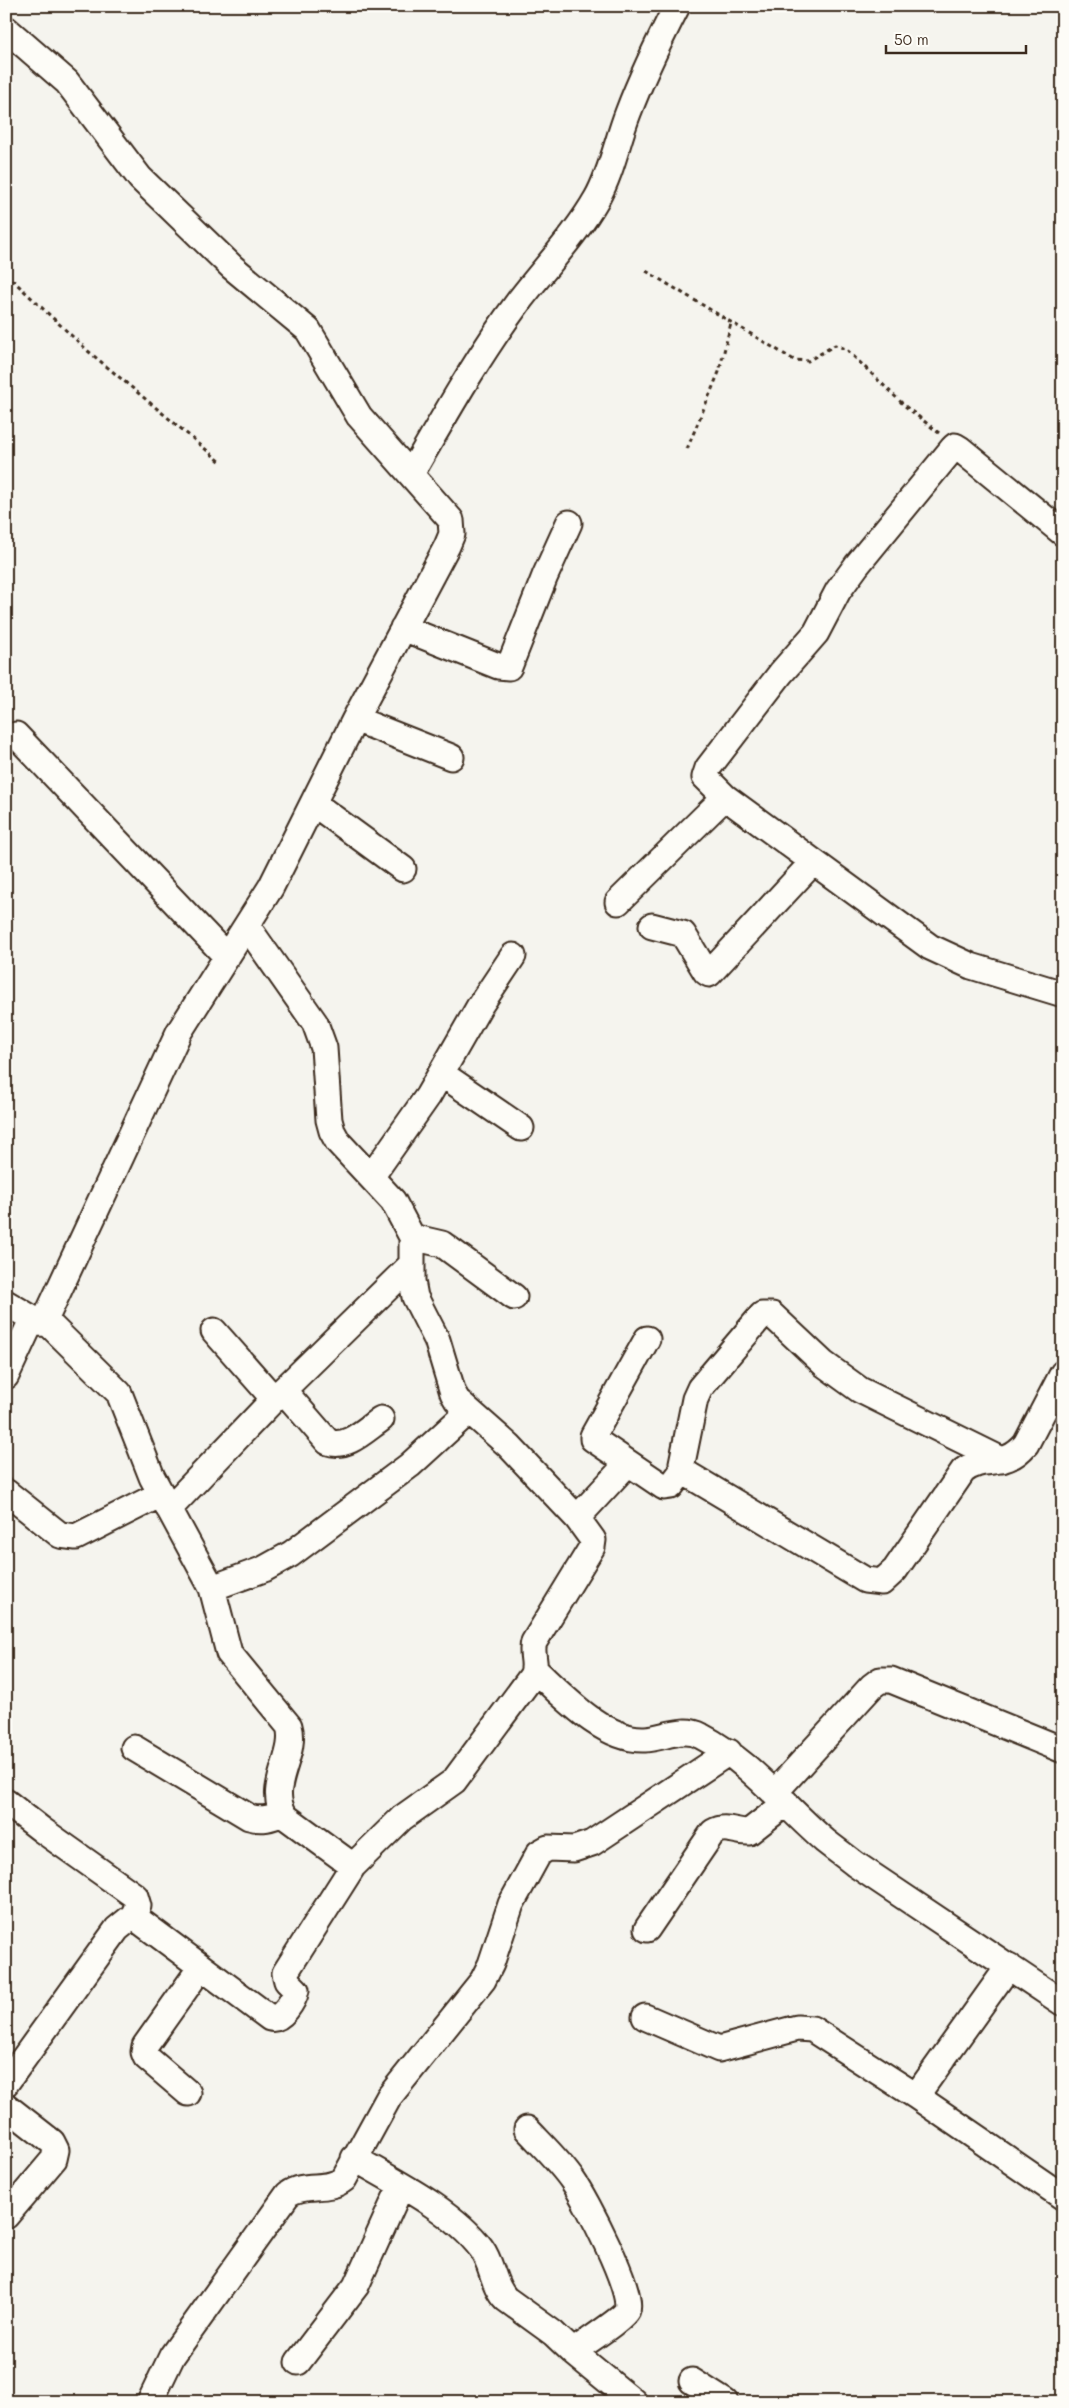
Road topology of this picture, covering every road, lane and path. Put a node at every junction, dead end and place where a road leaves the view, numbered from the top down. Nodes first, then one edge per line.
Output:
1 (677, 6) edge
2 (6, 30) edge
3 (646, 271) dead end
4 (6, 274) edge
5 (731, 323) junction
6 (955, 446) junction
7 (687, 449) dead end
8 (222, 463) dead end
9 (411, 474) junction
10 (569, 523) dead end
11 (1063, 534) edge
12 (403, 628) junction
13 (355, 719) junction
14 (16, 735) dead end
15 (452, 757) dead end
16 (725, 797) junction
17 (313, 803) junction
18 (813, 862) junction
19 (403, 869) dead end
20 (618, 902) dead end
21 (246, 926) junction
22 (652, 926) dead end
23 (513, 956) dead end
24 (227, 957) junction
25 (1063, 994) edge
26 (442, 1074) junction
27 (521, 1128) dead end
28 (371, 1177) junction
29 (412, 1237) junction
30 (412, 1264) junction
31 (514, 1297) dead end
32 (6, 1303) edge
33 (39, 1320) junction
34 (214, 1331) dead end
35 (647, 1339) dead end
36 (1063, 1373) edge
37 (6, 1376) edge
38 (278, 1394) junction
39 (470, 1411) junction
40 (381, 1419) dead end
41 (1002, 1460) junction
42 (628, 1464) junction
43 (683, 1470) junction
44 (6, 1492) edge
45 (165, 1502) junction
46 (577, 1518) junction
47 (212, 1588) junction
48 (535, 1670) junction
49 (134, 1748) dead end
50 (1063, 1750) edge
51 (729, 1752) junction
52 (780, 1797) junction
53 (6, 1802) edge
54 (283, 1813) junction
55 (352, 1866) junction
56 (133, 1916) junction
57 (647, 1929) dead end
58 (1008, 1966) junction
59 (201, 1967) junction
60 (1063, 2003) edge
61 (645, 2017) dead end
62 (6, 2083) edge
63 (188, 2093) dead end
64 (916, 2096) junction
65 (6, 2106) edge
66 (527, 2129) dead end
67 (354, 2158) junction
68 (401, 2186) junction
69 (1063, 2196) edge
70 (6, 2216) edge
71 (573, 2352) junction
72 (298, 2362) dead end
73 (692, 2381) dead end
74 (150, 2402) edge
75 (634, 2402) edge
76 (725, 2402) edge

1 - 9 street
2 - 9 street
3 - 5 path
4 - 8 path
5 - 6 path
5 - 7 path
6 - 11 street
6 - 16 street
9 - 12 street
10 - 12 street
12 - 13 street
13 - 15 street
13 - 17 street
14 - 24 street
16 - 18 street
16 - 20 street
17 - 19 street
17 - 21 street
18 - 22 street
18 - 25 street
21 - 24 street
21 - 28 street
23 - 26 street
24 - 33 street
26 - 27 street
26 - 28 street
28 - 29 street
29 - 30 street
29 - 31 street
30 - 38 street
30 - 39 street
32 - 33 street
33 - 37 street
33 - 45 street
34 - 38 street
35 - 42 street
36 - 41 street
38 - 40 street
38 - 45 street
39 - 46 street
39 - 47 street
41 - 43 street
41 - 43 street
42 - 43 street
42 - 46 street
44 - 45 street
45 - 47 street
46 - 48 street
47 - 54 street
48 - 51 street
48 - 55 street
49 - 54 street
50 - 52 street
51 - 52 street
51 - 67 street
52 - 57 street
52 - 58 street
53 - 56 street
54 - 55 street
55 - 59 street
56 - 59 street
56 - 62 street
58 - 60 street
58 - 64 street
59 - 63 street
61 - 64 street
64 - 69 street
65 - 70 street
66 - 71 street
67 - 68 street
67 - 74 street
68 - 71 street
68 - 72 street
71 - 75 street
73 - 76 street

